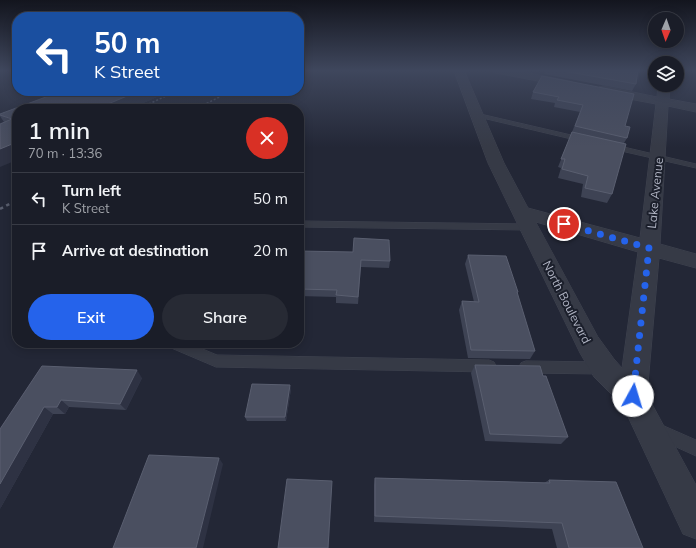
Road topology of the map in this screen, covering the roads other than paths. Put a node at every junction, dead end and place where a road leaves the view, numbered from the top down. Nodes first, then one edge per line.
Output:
1 (469, 96) edge
2 (663, 96) edge
3 (669, 96) edge
4 (696, 108) edge
5 (476, 115) junction
6 (658, 157) junction
7 (696, 166) edge
8 (525, 220) junction
9 (304, 224) edge
10 (649, 248) junction
11 (696, 261) edge
12 (186, 348) edge
13 (499, 367) edge
14 (515, 367) edge
15 (604, 368) junction
16 (633, 396) junction
17 (649, 427) junction
18 (696, 448) edge
19 (696, 520) edge

1 - 5 street, North Boulevard
2 - 6 street, Lake Avenue
3 - 4 street
5 - 6 lane
5 - 8 street, North Boulevard
6 - 7 lane
6 - 10 street, Lake Avenue
8 - 9 lane
8 - 10 street
8 - 15 street, North Boulevard
10 - 11 street
10 - 16 street, Lake Avenue
12 - 13 lane
14 - 15 lane
15 - 16 street, North Boulevard
16 - 17 street, North Boulevard
17 - 18 lane
17 - 19 street, North Boulevard

